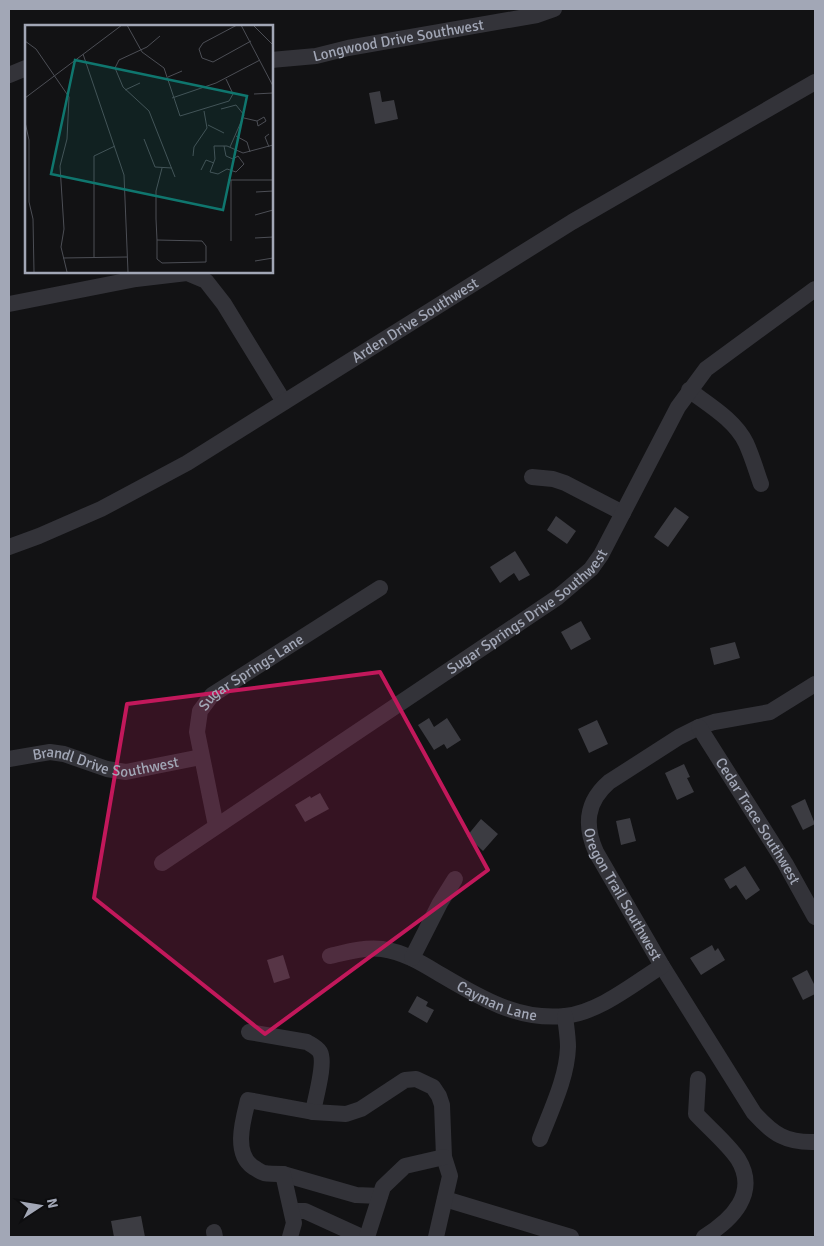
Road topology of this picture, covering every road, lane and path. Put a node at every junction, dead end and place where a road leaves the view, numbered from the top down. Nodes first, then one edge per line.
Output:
1 (554, 9) edge
2 (272, 60) edge
3 (25, 68) edge
4 (9, 75) edge
5 (815, 82) edge
6 (815, 289) edge
7 (9, 304) edge
8 (689, 390) junction
9 (284, 402) junction
10 (532, 477) dead end
11 (761, 484) dead end
12 (623, 513) junction
13 (9, 547) edge
14 (380, 588) dead end
15 (815, 684) edge
16 (699, 727) junction
17 (201, 757) junction
18 (9, 759) edge
19 (216, 826) junction
20 (162, 863) dead end
21 (455, 879) dead end
22 (815, 917) edge
23 (330, 956) dead end
24 (412, 958) junction
25 (662, 966) junction
26 (565, 1016) junction
27 (249, 1032) dead end
28 (698, 1079) dead end
29 (313, 1112) junction
30 (540, 1139) dead end
31 (815, 1142) edge
32 (444, 1157) junction
33 (283, 1174) junction
34 (380, 1196) junction
35 (445, 1199) junction
36 (293, 1211) junction
37 (532, 1232) edge
38 (290, 1237) edge
39 (362, 1237) edge
40 (367, 1237) edge
41 (436, 1237) edge
42 (572, 1237) edge
43 (704, 1237) edge

1 - 2 street, Longwood Drive Southwest
3 - 4 street
5 - 9 street, Arden Drive Southwest
6 - 8 street, Sugar Springs Drive Southwest
7 - 9 street
8 - 11 street
8 - 12 street, Sugar Springs Drive Southwest
9 - 13 street, Arden Drive Southwest
10 - 12 street
12 - 19 street, Sugar Springs Drive Southwest
14 - 17 street, Sugar Springs Lane
15 - 16 street, Oregon Trail Southwest
16 - 22 street, Cedar Trace Southwest
16 - 25 street, Oregon Trail Southwest
17 - 18 street, Brandl Drive Southwest
17 - 19 street, Sugar Springs Lane
19 - 20 street, Sugar Springs Drive Southwest
21 - 24 street
23 - 24 street, Cayman Lane
24 - 26 street, Cayman Lane
25 - 26 street, Cayman Lane
25 - 31 street, Oregon Trail Southwest
26 - 30 street
27 - 29 street
28 - 43 street
29 - 32 street
29 - 33 street
32 - 34 street
32 - 35 street
33 - 34 street
33 - 36 street
34 - 40 street
35 - 37 street
35 - 41 street
36 - 38 street
36 - 39 street
37 - 42 street

